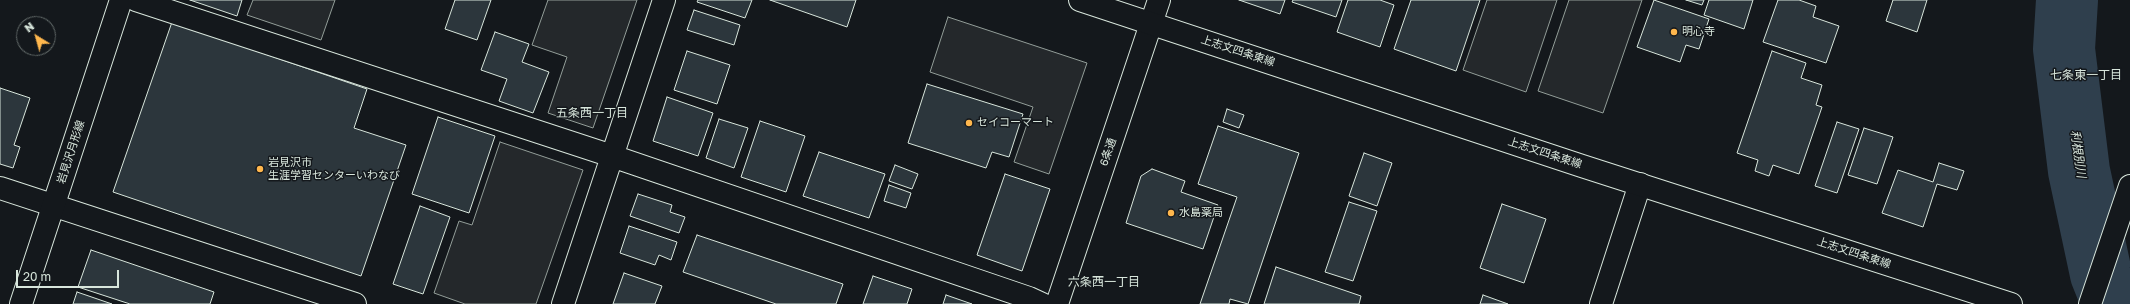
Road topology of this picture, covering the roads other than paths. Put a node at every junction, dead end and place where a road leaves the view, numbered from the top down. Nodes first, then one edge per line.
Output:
1 (121, 0) edge
2 (136, 0) edge
3 (664, 0) edge
4 (1080, 0) edge
5 (1159, 0) edge
6 (1151, 23) junction
7 (612, 156) junction
8 (1640, 184) junction
9 (2130, 186) edge
10 (0, 188) edge
11 (53, 206) junction
12 (2091, 302) edge
13 (21, 304) edge
14 (355, 304) edge
15 (563, 304) edge
16 (1042, 304) edge
17 (1057, 304) edge
18 (1601, 304) edge
19 (2012, 304) edge

1 - 11 street, 岩見沢月形線
2 - 7 street
3 - 7 street
4 - 6 street, 上志文四条東線
5 - 6 street, 6条通
6 - 8 street, 上志文四条東線
6 - 17 street, 6条通
7 - 15 street
7 - 16 street
8 - 18 street
8 - 19 street, 上志文四条東線
9 - 12 street
10 - 11 street
11 - 13 street, 岩見沢月形線
11 - 14 street

